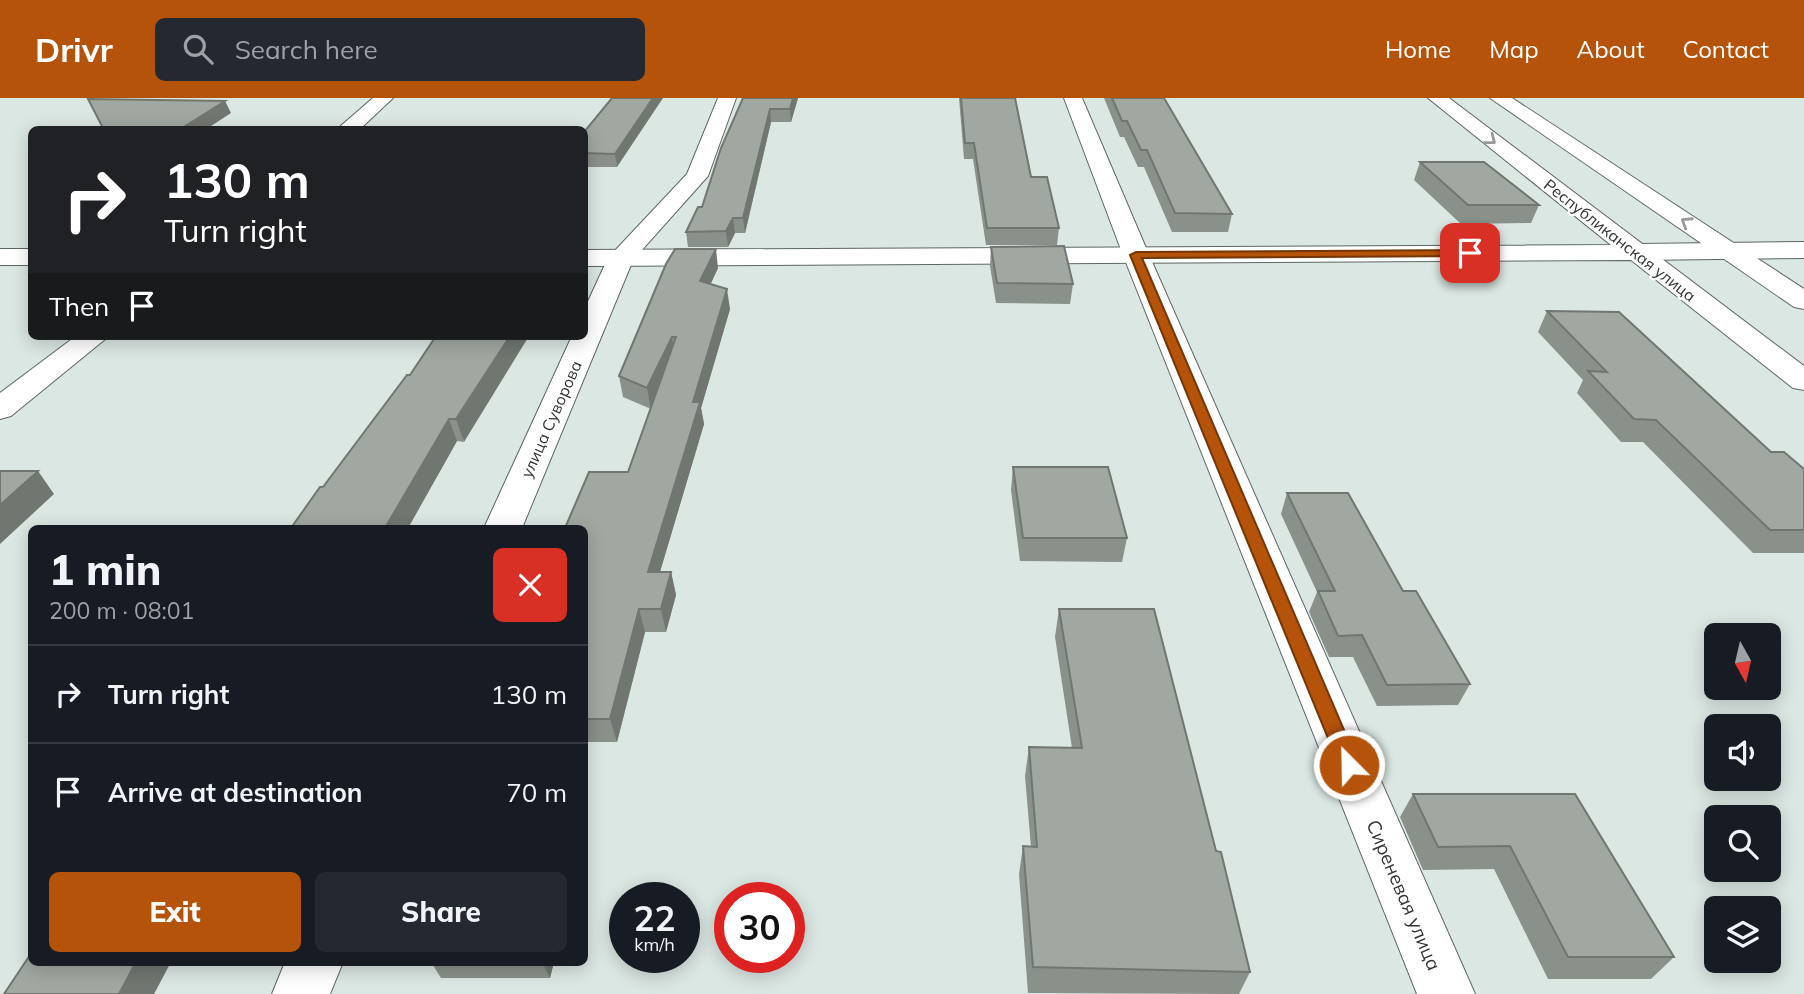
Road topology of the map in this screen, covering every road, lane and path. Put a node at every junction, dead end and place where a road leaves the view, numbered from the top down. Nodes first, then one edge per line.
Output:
1 (384, 98) edge
2 (727, 98) edge
3 (1073, 98) edge
4 (1437, 98) edge
5 (1499, 98) edge
6 (351, 126) edge
7 (1804, 250) edge
8 (1730, 251) junction
9 (1637, 252) junction
10 (1136, 255) junction
11 (0, 257) edge
12 (28, 257) edge
13 (588, 258) edge
14 (621, 258) junction
15 (1804, 301) edge
16 (588, 334) edge
17 (89, 340) edge
18 (585, 340) edge
19 (1804, 381) edge
20 (0, 409) edge
21 (504, 525) edge
22 (313, 966) edge
23 (301, 994) edge
24 (1446, 994) edge

1 - 6 street
2 - 14 street, улица Суворова
3 - 10 street, Сиреневая улица
4 -> 9 street, Республиканская улица
8 -> 5 street
7 - 8 street
8 - 9 street
8 - 15 street
9 - 10 street
9 - 19 street, Республиканская улица
10 - 14 street
10 - 24 street, Сиреневая улица
11 - 12 street
13 - 14 street
14 - 16 street, улица Суворова
17 - 20 street
18 - 21 street, улица Суворова
22 - 23 street

